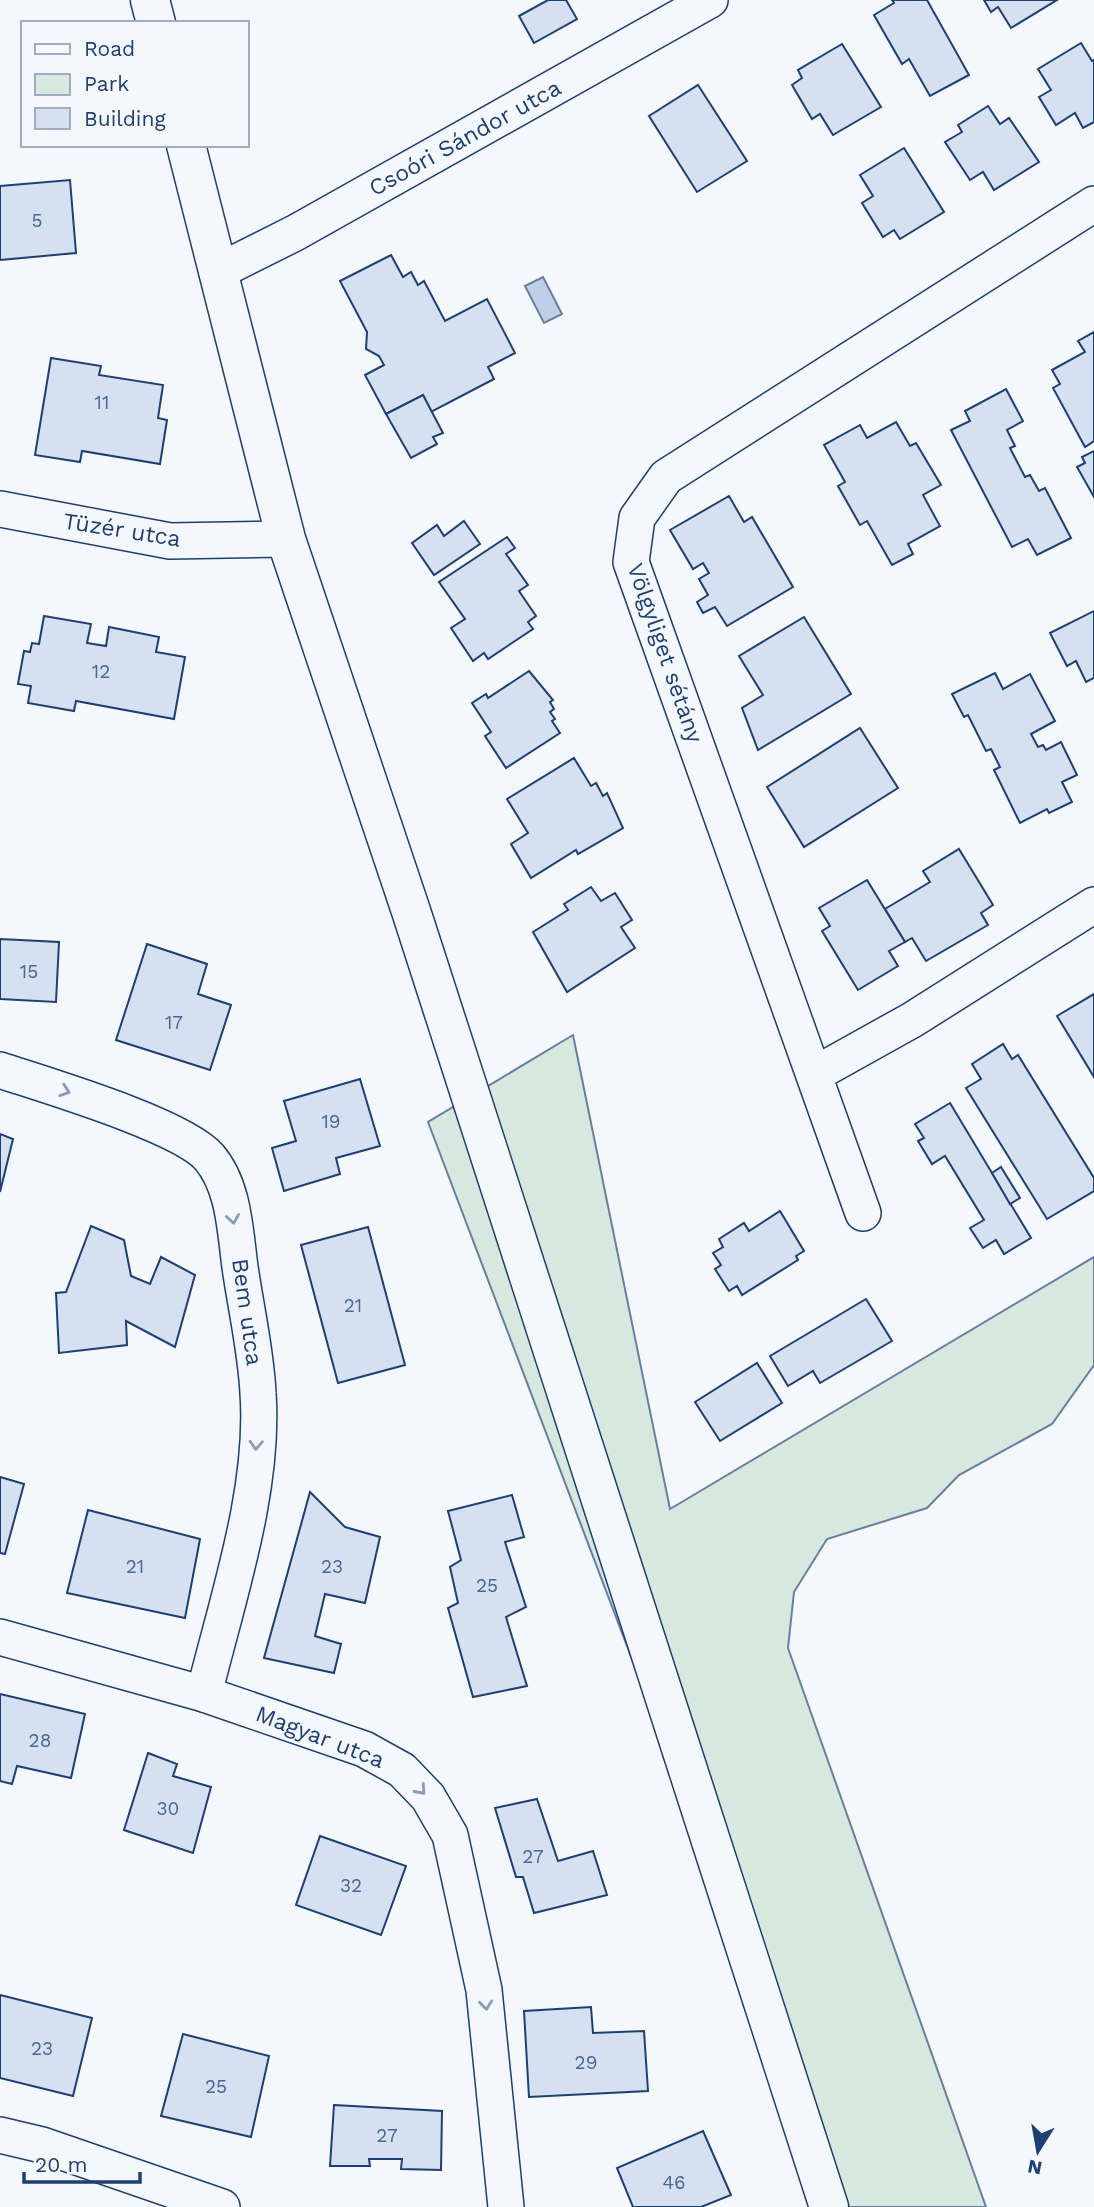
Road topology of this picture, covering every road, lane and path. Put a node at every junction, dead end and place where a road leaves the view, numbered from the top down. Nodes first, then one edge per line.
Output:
1 (150, 0) edge
2 (710, 0) edge
3 (155, 21) edge
4 (186, 147) edge
5 (1094, 204) edge
6 (217, 272) junction
7 (0, 509) edge
8 (286, 539) junction
9 (1094, 905) edge
10 (0, 1070) edge
11 (815, 1074) junction
12 (863, 1213) dead end
13 (0, 1637) edge
14 (204, 1694) junction
15 (0, 2135) edge
16 (222, 2207) edge
17 (506, 2207) edge
18 (829, 2207) edge

1 - 3 street
2 - 6 street, Csoóri Sándor utca
4 - 6 street
5 - 11 street, Völgyliget sétány
6 - 8 street
7 - 8 street, Tüzér utca
8 - 18 street
9 - 11 street
10 -> 14 street, Bem utca
11 - 12 street, Völgyliget sétány
13 - 14 street, Magyar utca
14 -> 17 street, Magyar utca
15 - 16 street

